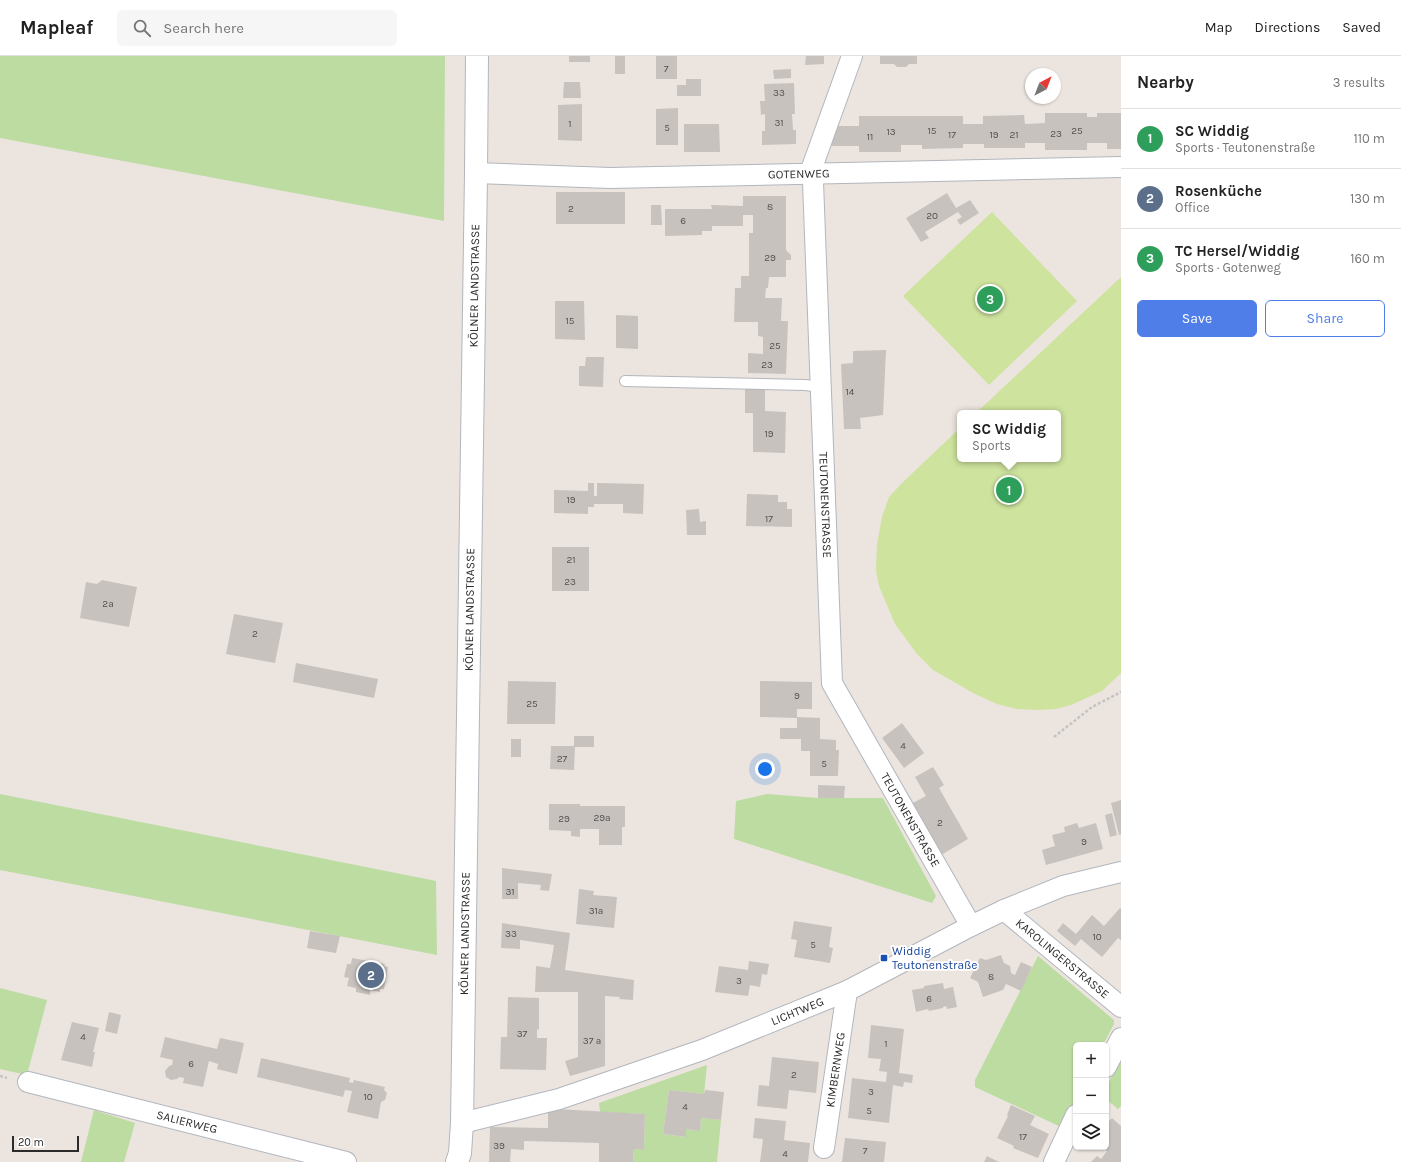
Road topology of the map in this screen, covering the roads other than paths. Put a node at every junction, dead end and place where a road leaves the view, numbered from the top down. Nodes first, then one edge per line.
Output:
1 (477, 56) edge
2 (852, 56) edge
3 (1121, 167) edge
4 (476, 173) junction
5 (810, 173) junction
6 (626, 381) dead end
7 (821, 387) junction
8 (1121, 872) edge
9 (1004, 910) junction
10 (971, 926) junction
11 (847, 991) junction
12 (1121, 1008) edge
13 (1121, 1038) edge
14 (1109, 1061) edge
15 (28, 1082) dead end
16 (1073, 1121) edge
17 (462, 1123) junction
18 (824, 1148) dead end
19 (346, 1162) edge
20 (457, 1162) edge
21 (1054, 1162) edge

1 - 4 main road, KÖLNER LANDSTRASSE
2 - 5 street, TEUTONENSTRASSE
3 - 5 street, GOTENWEG
4 - 5 street, GOTENWEG
4 - 17 main road, KÖLNER LANDSTRASSE
5 - 7 street, TEUTONENSTRASSE
6 - 7 lane
7 - 10 street, TEUTONENSTRASSE
8 - 9 street, LICHTWEG
9 - 10 street, LICHTWEG
9 - 12 street, KAROLINGERSTRASSE
10 - 11 street, LICHTWEG
11 - 17 street, LICHTWEG
11 - 18 street, KIMBERNWEG
13 - 14 street
15 - 19 street, SALIERWEG
16 - 21 street
17 - 20 main road, KÖLNER LANDSTRASSE

